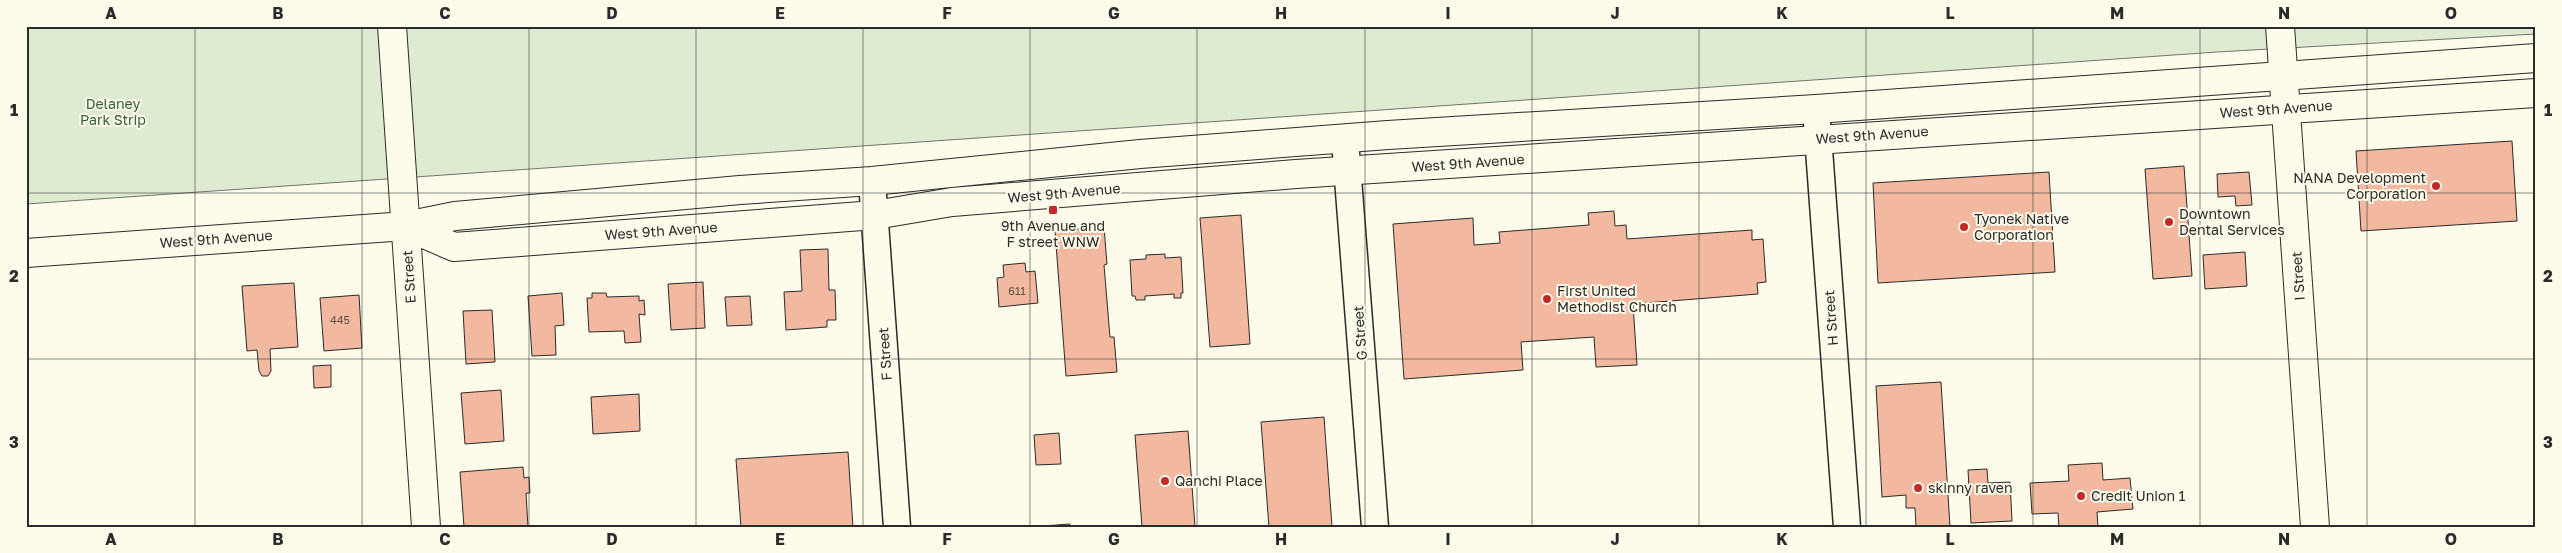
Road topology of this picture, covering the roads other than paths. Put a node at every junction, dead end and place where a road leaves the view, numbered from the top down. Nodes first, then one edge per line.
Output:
1 (392, 26) edge
2 (2280, 26) edge
3 (2536, 58) edge
4 (2284, 75) junction
5 (2536, 93) edge
6 (2286, 108) junction
7 (1816, 109) junction
8 (1818, 139) junction
9 (1345, 140) junction
10 (1347, 170) junction
11 (872, 181) junction
12 (875, 215) junction
13 (406, 226) junction
14 (26, 253) edge
15 (426, 527) edge
16 (897, 527) edge
17 (1375, 527) edge
18 (1847, 527) edge
19 (2314, 527) edge

1 - 13 street, E Street
2 - 4 street, I Street
3 - 4 street, West 9th Avenue
4 - 6 street, I Street
4 - 7 street, West 9th Avenue
5 - 6 street, West 9th Avenue
6 - 8 street, West 9th Avenue
6 - 19 street, I Street
7 - 8 street, H Street
7 - 9 street, West 9th Avenue
8 - 10 street, West 9th Avenue
8 - 18 street, H Street
9 - 10 street, G Street
9 - 11 street, West 9th Avenue
10 - 12 street, West 9th Avenue
10 - 17 street, G Street
11 - 12 street, F Street
11 - 13 street, West 9th Avenue
12 - 13 street, West 9th Avenue
12 - 16 street, F Street
13 - 14 street, West 9th Avenue
13 - 15 street, E Street

